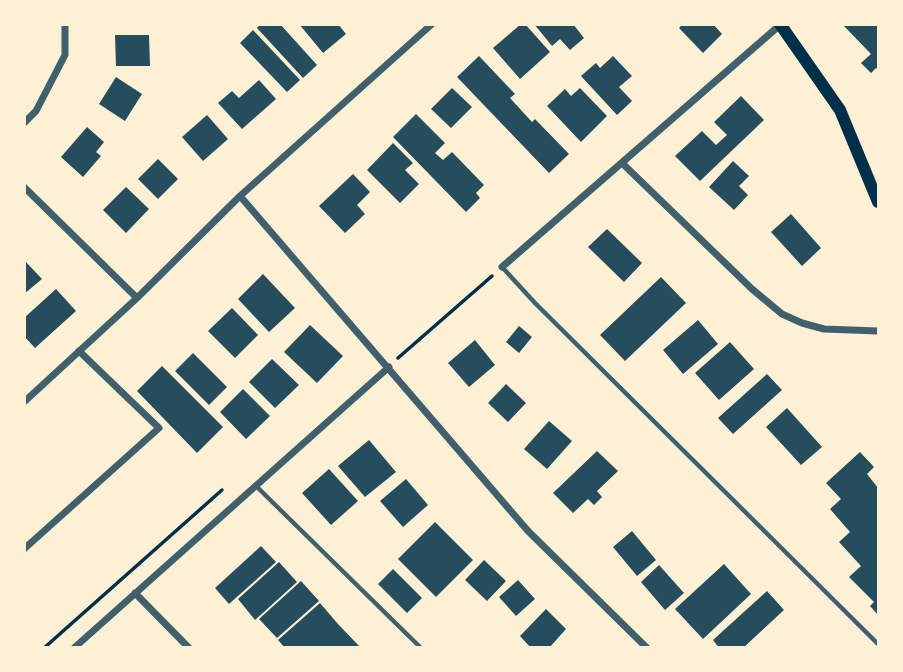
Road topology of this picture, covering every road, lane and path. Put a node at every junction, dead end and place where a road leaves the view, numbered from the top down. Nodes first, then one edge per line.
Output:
1 (65, 24) edge
2 (432, 24) edge
3 (780, 25) edge
4 (24, 123) edge
5 (622, 163) junction
6 (24, 187) edge
7 (240, 196) junction
8 (878, 202) edge
9 (502, 267) junction
10 (137, 298) junction
11 (878, 331) edge
12 (79, 351) junction
13 (389, 367) junction
14 (24, 402) edge
15 (255, 486) junction
16 (222, 490) dead end
17 (24, 549) edge
18 (135, 593) junction
19 (878, 643) edge
20 (44, 648) edge
21 (74, 648) edge
22 (189, 648) edge
23 (421, 648) edge
24 (647, 648) edge

1 - 4 street
2 - 7 street
3 - 5 street
3 - 8 main road
5 - 9 street
5 - 11 street
6 - 10 street
7 - 10 street
7 - 13 street
9 - 13 path
9 - 19 lane
10 - 12 street
12 - 14 street
12 - 17 street
13 - 15 street
13 - 24 street
15 - 18 street
15 - 23 lane
16 - 20 path
18 - 21 street
18 - 22 street

